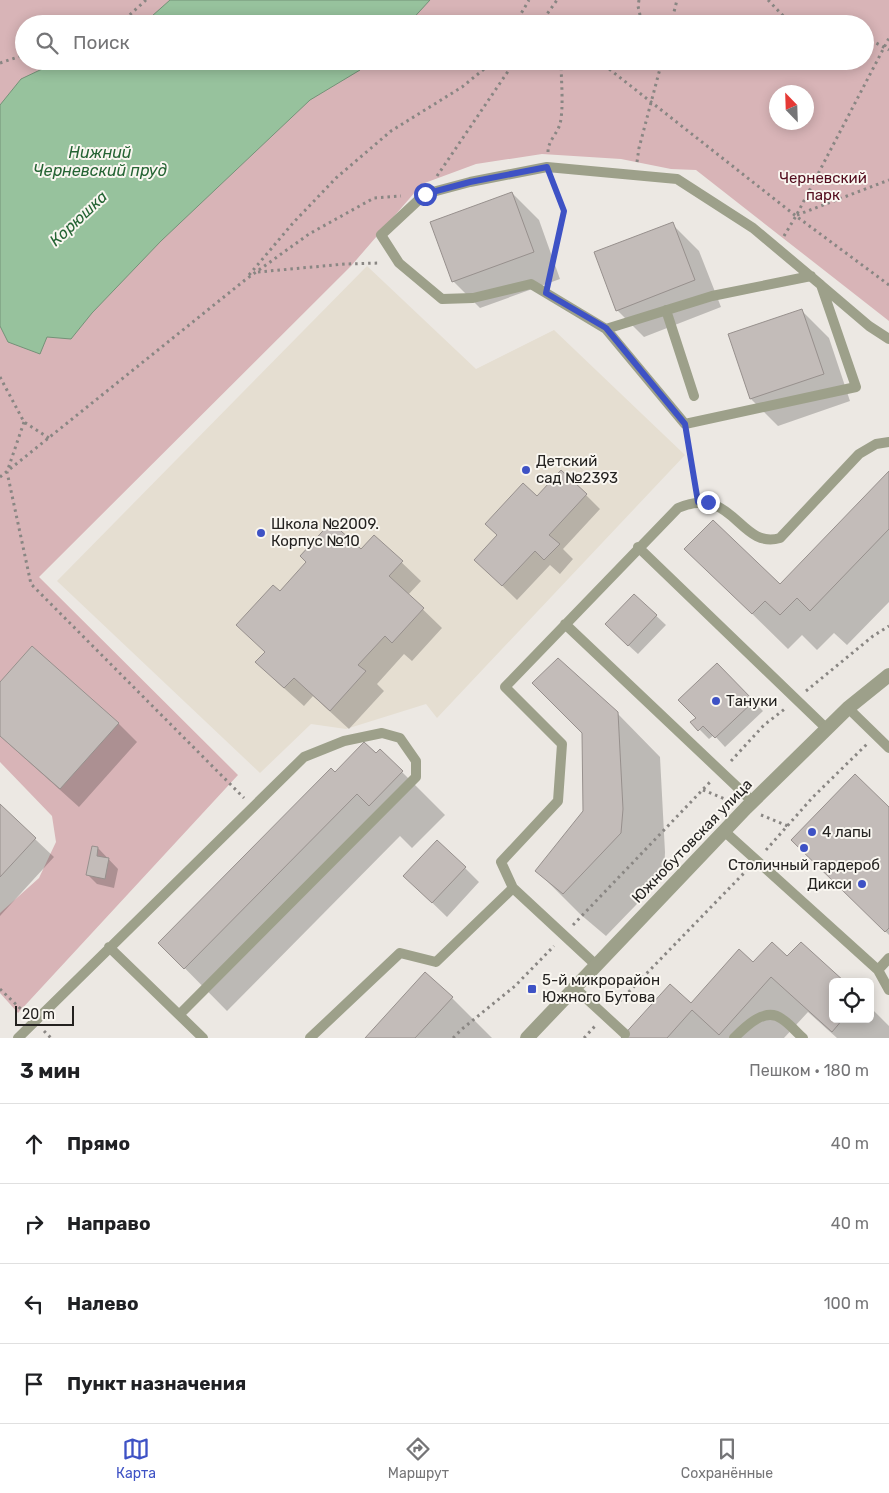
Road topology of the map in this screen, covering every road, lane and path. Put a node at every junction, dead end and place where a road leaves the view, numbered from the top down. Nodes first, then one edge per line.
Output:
1 (146, 0) edge
2 (529, 0) edge
3 (557, 0) edge
4 (639, 0) edge
5 (677, 0) edge
6 (768, 0) edge
7 (130, 15) edge
8 (520, 15) edge
9 (546, 15) edge
10 (640, 15) edge
11 (673, 15) edge
12 (782, 15) edge
13 (889, 38) edge
14 (874, 42) edge
15 (884, 48) junction
16 (889, 50) edge
17 (15, 58) edge
18 (0, 63) edge
19 (874, 67) edge
20 (483, 70) edge
21 (509, 70) edge
22 (561, 70) edge
23 (610, 70) edge
24 (660, 70) edge
25 (872, 70) edge
26 (652, 103) junction
27 (547, 167) junction
28 (635, 174) junction
29 (889, 180) edge
30 (425, 194) junction
31 (796, 216) junction
32 (777, 248) junction
33 (400, 263) junction
34 (256, 272) junction
35 (811, 276) junction
36 (245, 280) junction
37 (821, 285) junction
38 (889, 285) edge
39 (546, 293) junction
40 (666, 310) junction
41 (606, 328) junction
42 (889, 340) edge
43 (0, 377) edge
44 (694, 396) dead end
45 (24, 422) junction
46 (685, 424) junction
47 (49, 438) junction
48 (889, 442) edge
49 (7, 472) junction
50 (0, 477) edge
51 (698, 502) junction
52 (638, 547) junction
53 (565, 624) junction
54 (889, 626) edge
55 (889, 675) edge
56 (796, 699) junction
57 (848, 708) junction
58 (827, 729) junction
59 (876, 736) junction
60 (889, 748) edge
61 (720, 772) junction
62 (753, 802) junction
63 (253, 806) junction
64 (724, 831) junction
65 (757, 860) junction
66 (513, 888) junction
67 (563, 935) junction
68 (109, 947) junction
69 (889, 958) edge
70 (596, 965) junction
71 (878, 970) junction
72 (575, 988) junction
73 (889, 990) edge
74 (180, 1014) junction
75 (605, 1016) junction
76 (625, 1034) dead end
77 (18, 1038) edge
78 (203, 1038) edge
79 (310, 1038) edge
80 (453, 1038) edge
81 (527, 1038) edge
82 (584, 1038) edge
83 (734, 1038) edge
84 (803, 1038) edge

1 - 7 path
2 - 8 path
3 - 9 path
4 - 10 path
5 - 11 path
6 - 12 path
13 - 15 path
14 - 15 path
15 - 16 path
15 - 19 path
17 - 18 path
20 - 36 path
21 - 30 path
22 - 27 path
23 - 26 path
24 - 26 path
25 - 31 path
26 - 28 path
26 - 31 path
27 - 28 lane
27 - 30 lane
27 - 39 path
28 - 32 lane
29 - 31 path
30 - 33 lane
30 - 34 path
31 - 32 path
31 - 38 path
32 - 35 lane
33 - 34 path
33 - 39 lane
34 - 36 path
35 - 37 lane
35 - 40 lane
36 - 47 path
37 - 42 lane
37 - 46 lane
39 - 41 lane
40 - 41 lane
40 - 44 lane
41 - 46 lane
43 - 45 path
45 - 47 path
45 - 49 path
46 - 51 path
47 - 49 path
48 - 51 lane
49 - 50 path
49 - 63 path
51 - 52 lane
52 - 53 lane
52 - 56 lane
53 - 61 lane
53 - 66 lane
54 - 56 path
55 - 57 street, Южнобутовская улица
56 - 58 lane
56 - 61 path
57 - 58 street, Южнобутовская улица
57 - 59 lane
58 - 62 street, Южнобутовская улица
59 - 60 lane
59 - 65 path
61 - 62 lane
61 - 67 path
62 - 64 street, Южнобутовская улица
63 - 68 lane
63 - 74 lane
64 - 65 lane
64 - 70 street, Южнобутовская улица
65 - 71 lane
65 - 75 path
66 - 67 lane
66 - 79 lane
67 - 70 lane
67 - 80 path
68 - 74 lane
68 - 77 lane
69 - 71 lane
70 - 72 street, Южнобутовская улица
71 - 73 lane
72 - 75 lane
72 - 81 street, Южнобутовская улица
74 - 78 lane
75 - 76 lane
75 - 82 path
83 - 84 lane

